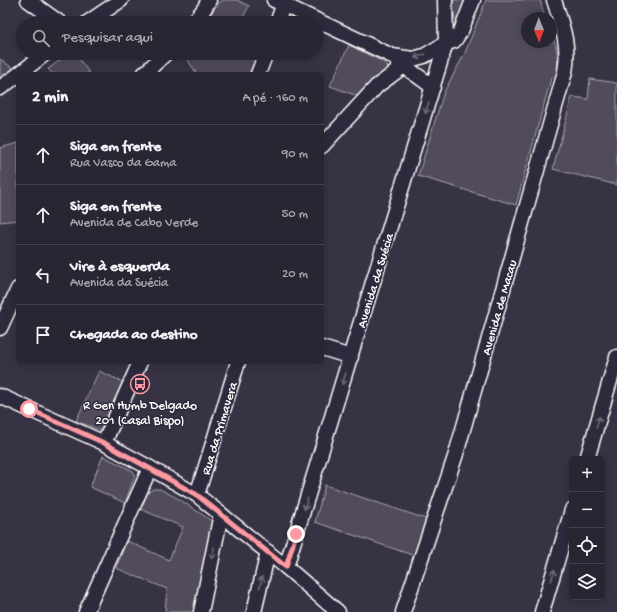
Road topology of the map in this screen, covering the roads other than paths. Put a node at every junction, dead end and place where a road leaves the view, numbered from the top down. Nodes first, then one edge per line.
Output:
1 (28, 0) edge
2 (121, 0) edge
3 (209, 0) edge
4 (445, 0) edge
5 (473, 0) edge
6 (554, 0) edge
7 (281, 1) edge
8 (50, 16) edge
9 (97, 16) edge
10 (198, 16) edge
11 (278, 16) edge
12 (311, 16) edge
13 (324, 22) edge
14 (446, 44) junction
15 (392, 56) junction
16 (37, 60) edge
17 (159, 60) edge
18 (263, 60) edge
19 (404, 66) junction
20 (21, 72) edge
21 (146, 72) edge
22 (259, 72) edge
23 (16, 76) edge
24 (433, 87) junction
25 (0, 88) edge
26 (324, 144) edge
27 (16, 293) edge
28 (0, 328) edge
29 (324, 349) edge
30 (617, 356) edge
31 (351, 357) junction
32 (139, 364) edge
33 (237, 364) edge
34 (0, 396) edge
35 (104, 443) junction
36 (588, 456) edge
37 (150, 468) junction
38 (197, 495) junction
39 (221, 514) junction
40 (569, 520) edge
41 (268, 552) junction
42 (286, 567) junction
43 (86, 612) edge
44 (201, 612) edge
45 (254, 612) edge
46 (338, 612) edge
47 (403, 612) edge
48 (542, 612) edge

1 - 8 street
2 - 9 street
3 - 10 street
4 - 14 street
5 - 14 street
6 - 47 street, Avenida de Macau
7 - 11 street
7 - 12 street
13 - 15 street
14 -> 15 street
14 - 24 street, Avenida da Suécia
15 - 19 street
16 - 20 street
17 - 21 street
18 - 22 street
19 - 24 street
19 - 26 street
23 - 25 street
24 -> 31 street, Avenida da Suécia
27 - 28 street
29 - 31 street
36 -> 30 street
31 -> 42 street, Avenida da Suécia
32 - 35 street
33 - 38 street, Rua da Primavera
34 - 35 street
35 - 37 street
37 - 38 street
37 - 43 street
38 - 39 street
39 - 41 street
39 -> 44 street
48 -> 40 street
41 - 42 street
45 -> 41 street
42 - 46 street

